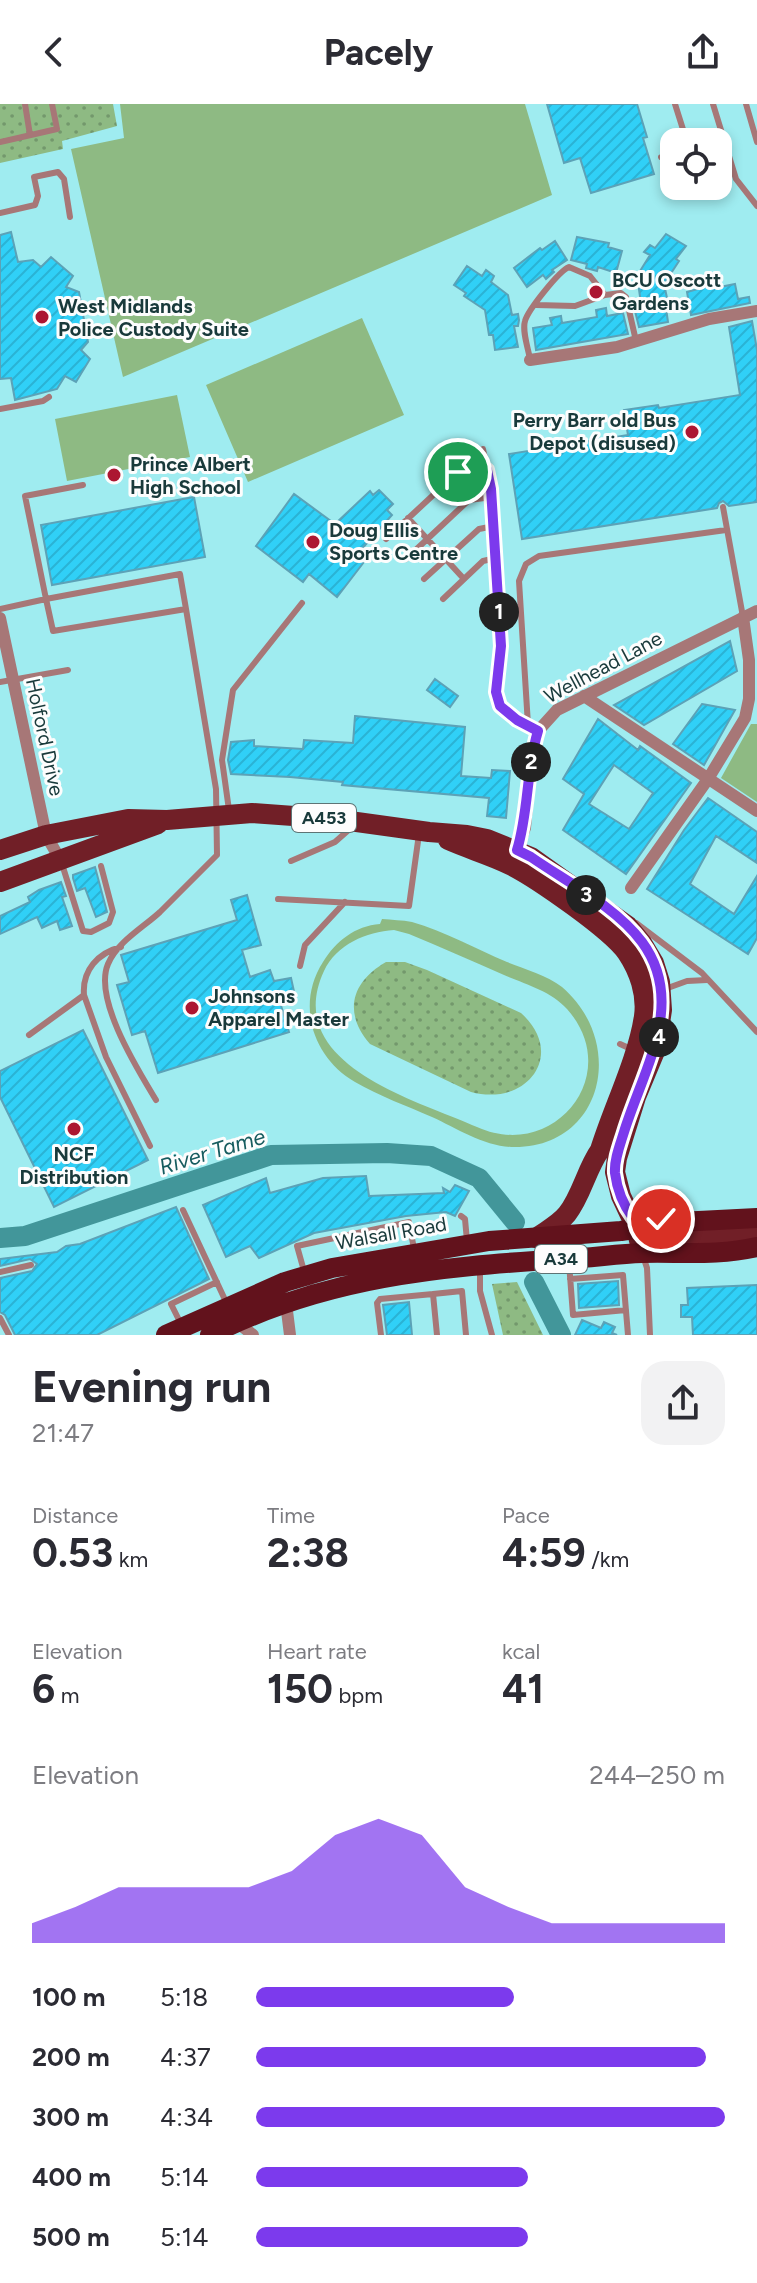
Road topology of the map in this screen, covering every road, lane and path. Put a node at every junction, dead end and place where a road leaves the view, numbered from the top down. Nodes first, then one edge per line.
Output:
1 (25, 104) edge
2 (52, 104) edge
3 (675, 104) edge
4 (713, 104) edge
5 (746, 104) edge
6 (753, 104) edge
7 (750, 118) junction
8 (683, 128) edge
9 (720, 128) edge
10 (30, 135) junction
11 (0, 142) edge
12 (757, 142) edge
13 (732, 166) edge
14 (757, 206) edge
15 (0, 213) edge
16 (70, 217) dead end
17 (605, 295) junction
18 (536, 305) junction
19 (757, 311) edge
20 (636, 341) junction
21 (530, 360) joint
22 (49, 397) dead end
23 (0, 409) edge
24 (483, 449) dead end
25 (487, 470) junction
26 (83, 485) dead end
27 (492, 497) junction
28 (723, 507) dead end
29 (408, 518) junction
30 (494, 526) junction
31 (726, 530) junction
32 (386, 539) dead end
33 (427, 539) junction
34 (496, 558) junction
35 (406, 559) dead end
36 (446, 559) junction
37 (424, 579) dead end
38 (464, 579) junction
39 (46, 599) junction
40 (443, 599) dead end
41 (0, 609) edge
42 (186, 609) junction
43 (757, 611) edge
44 (743, 617) junction
45 (0, 618) edge
46 (287, 624) dead end
47 (68, 670) dead end
48 (6, 680) edge
49 (584, 696) junction
50 (751, 717) edge
51 (533, 728) junction
52 (708, 779) junction
53 (757, 811) edge
54 (224, 814) junction
55 (167, 820) junction
56 (358, 822) junction
57 (424, 832) junction
58 (46, 835) junction
59 (0, 850) edge
60 (514, 858) junction
61 (61, 861) junction
62 (291, 861) dead end
63 (101, 866) dead end
64 (0, 882) edge
65 (631, 888) dead end
66 (278, 899) dead end
67 (345, 902) junction
68 (611, 912) junction
69 (121, 947) junction
70 (300, 966) dead end
71 (707, 980) junction
72 (662, 990) junction
73 (84, 995) junction
74 (757, 1032) edge
75 (29, 1035) dead end
76 (631, 1045) junction
77 (156, 1100) dead end
78 (150, 1146) dead end
79 (600, 1150) junction
80 (183, 1210) dead end
81 (461, 1216) dead end
82 (757, 1218) edge
83 (634, 1223) junction
84 (757, 1237) edge
85 (536, 1238) junction
86 (467, 1244) junction
87 (757, 1247) edge
88 (415, 1252) junction
89 (642, 1253) junction
90 (480, 1264) junction
91 (31, 1265) dead end
92 (569, 1269) junction
93 (0, 1272) edge
94 (306, 1276) junction
95 (217, 1282) junction
96 (433, 1294) junction
97 (284, 1304) junction
98 (626, 1310) junction
99 (233, 1314) junction
100 (0, 1318) edge
101 (171, 1333) edge
102 (9, 1335) edge
103 (210, 1335) edge
104 (253, 1335) edge
105 (290, 1335) edge
106 (381, 1335) edge
107 (437, 1335) edge
108 (466, 1335) edge
109 (492, 1335) edge
110 (628, 1335) edge
111 (650, 1335) edge

1 - 10 lane
2 - 10 lane
3 - 8 lane
4 - 9 lane
5 - 7 lane
6 - 7 lane
7 - 12 lane
10 - 11 lane
13 - 14 lane
15 - 16 lane
17 - 18 lane
17 - 18 lane
17 - 20 lane
18 - 21 lane
19 - 20 street
20 - 21 street
22 - 23 lane
24 - 25 lane
25 - 27 lane
25 - 29 lane
26 - 39 lane
27 - 30 lane
27 - 33 lane
28 - 31 lane
29 - 32 lane
29 - 33 lane
30 - 34 lane
30 - 36 lane
31 - 44 lane
31 - 51 lane
33 - 35 lane
33 - 36 lane
34 - 38 lane
34 - 51 lane
36 - 37 lane
36 - 38 lane
38 - 40 lane
39 - 41 lane
39 - 42 lane
39 - 42 lane
42 - 54 lane
43 - 44 street, Wellhead Lane
44 - 49 street, Wellhead Lane
44 - 50 street
45 - 48 street, Holford Drive
46 - 54 lane
47 - 48 lane
48 - 58 street, Holford Drive
49 - 51 street, Wellhead Lane
49 - 52 street
50 - 52 street
51 - 60 street, Wellhead Lane
52 - 53 street
52 - 65 street
54 - 55 main road, A453
54 - 56 main road, A453
54 - 69 lane
55 - 58 main road, A453
55 - 61 main road, A453
56 - 57 main road, A453
56 - 62 lane
57 - 60 main road, A453
57 - 67 lane
58 - 59 main road, A453
58 - 61 street, Holford Drive
60 - 68 main road, A453
60 - 76 main road, A453
61 - 63 lane
61 - 64 main road, A453
66 - 67 lane
67 - 70 lane
68 - 71 lane
68 - 72 main road
69 - 73 lane
69 - 77 lane
71 - 72 lane
71 - 74 lane
72 - 76 lane
72 - 83 main road
73 - 75 lane
73 - 78 lane
76 - 79 main road
79 - 83 main road
79 - 85 main road
80 - 95 lane
81 - 86 lane
82 - 83 highway, Walsall Road / A34
83 - 84 main road, Walsall Road
83 - 85 highway, Walsall Road / A34
83 - 89 main road
85 - 86 highway, Walsall Road / A34
86 - 88 highway, Walsall Road / A34
87 - 89 highway, Walsall Road / A34
88 - 94 highway, Walsall Road / A34
88 - 94 lane
89 - 92 highway, Walsall Road / A34
89 - 111 lane
90 - 92 highway, Walsall Road / A34
90 - 97 highway, Walsall Road / A34
90 - 109 lane
91 - 93 lane
92 - 98 lane
92 - 98 lane
94 - 99 highway, Walsall Road / A34
95 - 99 lane
95 - 101 lane
96 - 106 lane
96 - 107 lane
96 - 108 lane
97 - 99 highway, Walsall Road / A34
97 - 101 street, Walsall Road
97 - 105 street
98 - 110 lane
99 - 101 highway, Walsall Road / A34
99 - 103 highway, Walsall Road / A34
99 - 104 street
100 - 102 lane

